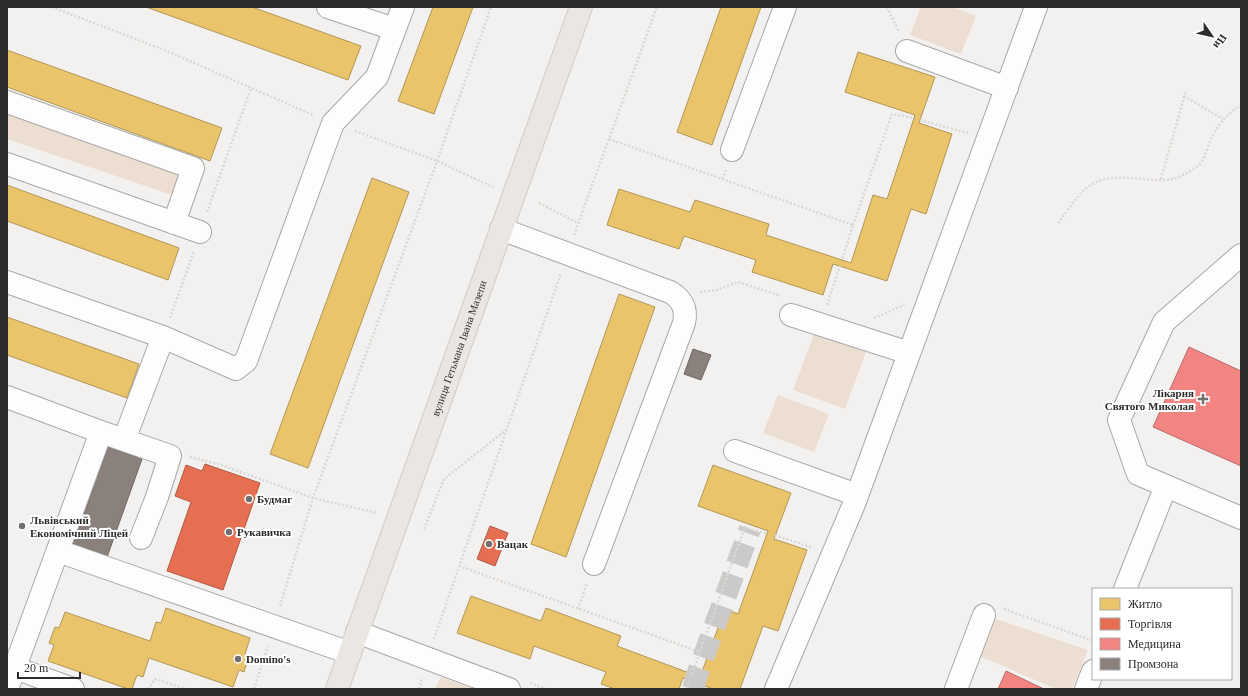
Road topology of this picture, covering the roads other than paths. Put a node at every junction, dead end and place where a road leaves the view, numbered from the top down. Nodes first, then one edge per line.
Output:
1 (328, 7) edge
2 (403, 7) edge
3 (581, 7) edge
4 (785, 7) edge
5 (1036, 7) edge
6 (394, 29) junction
7 (908, 51) road end
8 (1007, 88) junction
9 (7, 102) edge
10 (732, 150) road end
11 (7, 164) edge
12 (174, 223) junction
13 (501, 229) junction
14 (200, 232) dead end
15 (1241, 255) edge
16 (7, 282) edge
17 (791, 315) dead end
18 (163, 338) junction
19 (909, 353) junction
20 (7, 397) edge
21 (101, 432) junction
22 (124, 440) junction
23 (735, 451) dead end
24 (1166, 486) junction
25 (857, 495) junction
26 (1241, 518) edge
27 (141, 538) dead end
28 (58, 551) junction
29 (594, 564) road end
30 (1125, 588) edge
31 (984, 615) dead end
32 (357, 632) junction
33 (350, 653) junction
34 (15, 668) junction
35 (1092, 674) edge
36 (7, 689) edge
37 (73, 689) edge
38 (337, 689) edge
39 (508, 689) edge
40 (776, 689) edge
41 (956, 689) edge
42 (1086, 689) edge

1 - 6 street
2 - 6 street
3 - 13 main road, вулиця Гетьмана Івана Мазепи
4 - 10 street
5 - 8 street
6 - 18 street
7 - 8 street
8 - 19 street
9 - 12 street
11 - 12 street
12 - 14 street
13 - 29 street
13 - 32 main road, вулиця Гетьмана Івана Мазепи
15 - 24 street
16 - 18 street
17 - 19 street
18 - 22 street
19 - 25 street
20 - 21 street
21 - 22 street
21 - 28 street
22 - 27 street
23 - 25 street
24 - 26 street
24 - 30 street
25 - 40 street
28 - 33 street
28 - 34 street
31 - 41 street
32 - 33 main road, вулиця Гетьмана Івана Мазепи
32 - 39 street
33 - 38 main road, вулиця Гетьмана Івана Мазепи
34 - 36 street
34 - 37 street
35 - 42 street

